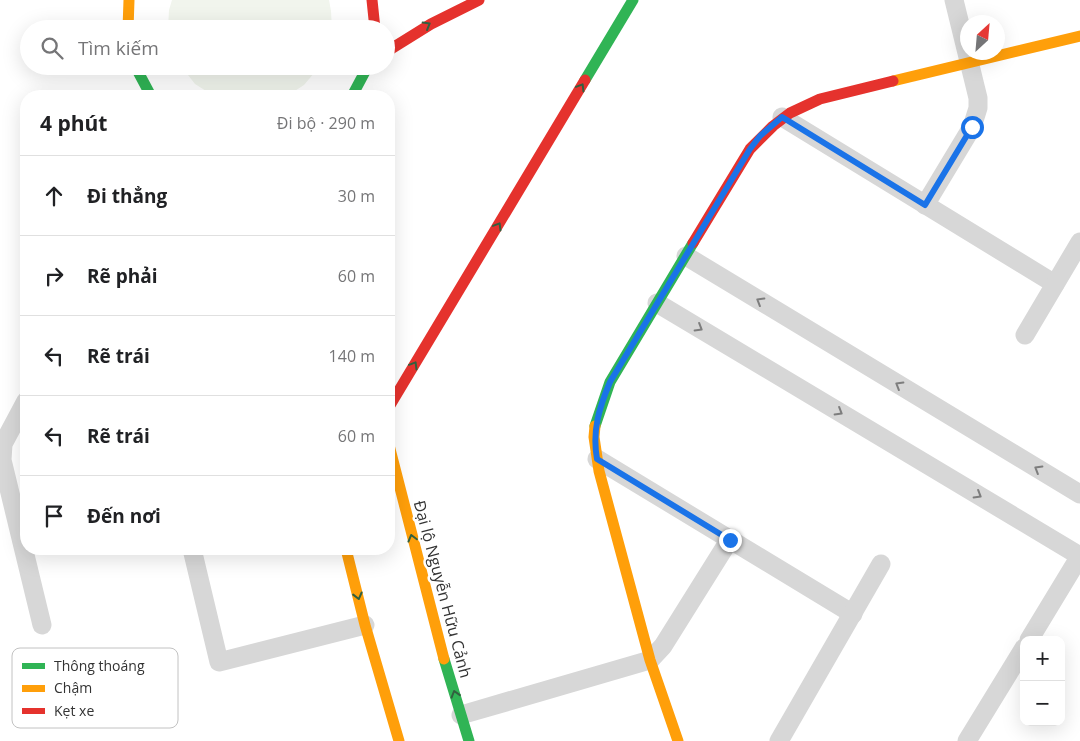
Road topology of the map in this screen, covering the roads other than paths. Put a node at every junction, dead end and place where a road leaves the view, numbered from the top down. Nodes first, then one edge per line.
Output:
1 (130, 0) edge
2 (372, 0) edge
3 (478, 0) edge
4 (633, 0) edge
5 (954, 0) edge
6 (129, 20) edge
7 (374, 20) edge
8 (1080, 36) edge
9 (395, 46) edge
10 (969, 63) junction
11 (140, 75) edge
12 (363, 75) edge
13 (148, 90) edge
14 (356, 90) edge
15 (782, 117) junction
16 (925, 205) junction
17 (1080, 242) edge
18 (686, 256) junction
19 (1055, 284) junction
20 (657, 303) junction
21 (1025, 334) dead end
22 (395, 397) edge
23 (20, 412) edge
24 (597, 459) junction
25 (395, 469) edge
26 (1080, 494) edge
27 (20, 534) edge
28 (730, 540) junction
29 (25, 555) edge
30 (193, 555) edge
31 (348, 555) edge
32 (1080, 556) edge
33 (881, 564) dead end
34 (853, 614) junction
35 (42, 625) dead end
36 (365, 625) junction
37 (1031, 636) edge
38 (1020, 655) edge
39 (650, 660) junction
40 (461, 715) junction
41 (399, 741) edge
42 (469, 741) edge
43 (678, 741) edge
44 (779, 741) edge
45 (967, 741) edge

1 - 6 main road
2 - 7 main road
9 -> 3 main road
22 -> 4 main road
5 - 10 street
8 - 10 main road
10 - 15 main road
10 - 16 street
11 - 13 main road
12 - 14 main road
15 - 16 street
15 - 18 main road
16 - 19 street
17 - 19 street
18 - 20 main road
26 -> 18 street
19 - 21 street
20 - 24 main road
20 -> 32 street
23 - 27 street
24 - 28 street
24 - 39 main road
40 -> 25 main road, Đại lộ Nguyễn Hữu Cảnh
28 - 34 street
28 - 39 street
29 - 35 street
30 - 36 street
31 -> 36 main road
32 - 37 street
33 - 34 street
34 - 44 street
36 - 41 main road
38 - 45 street
39 - 40 street
39 - 43 main road
40 - 42 main road, Đại lộ Nguyễn Hữu Cảnh

